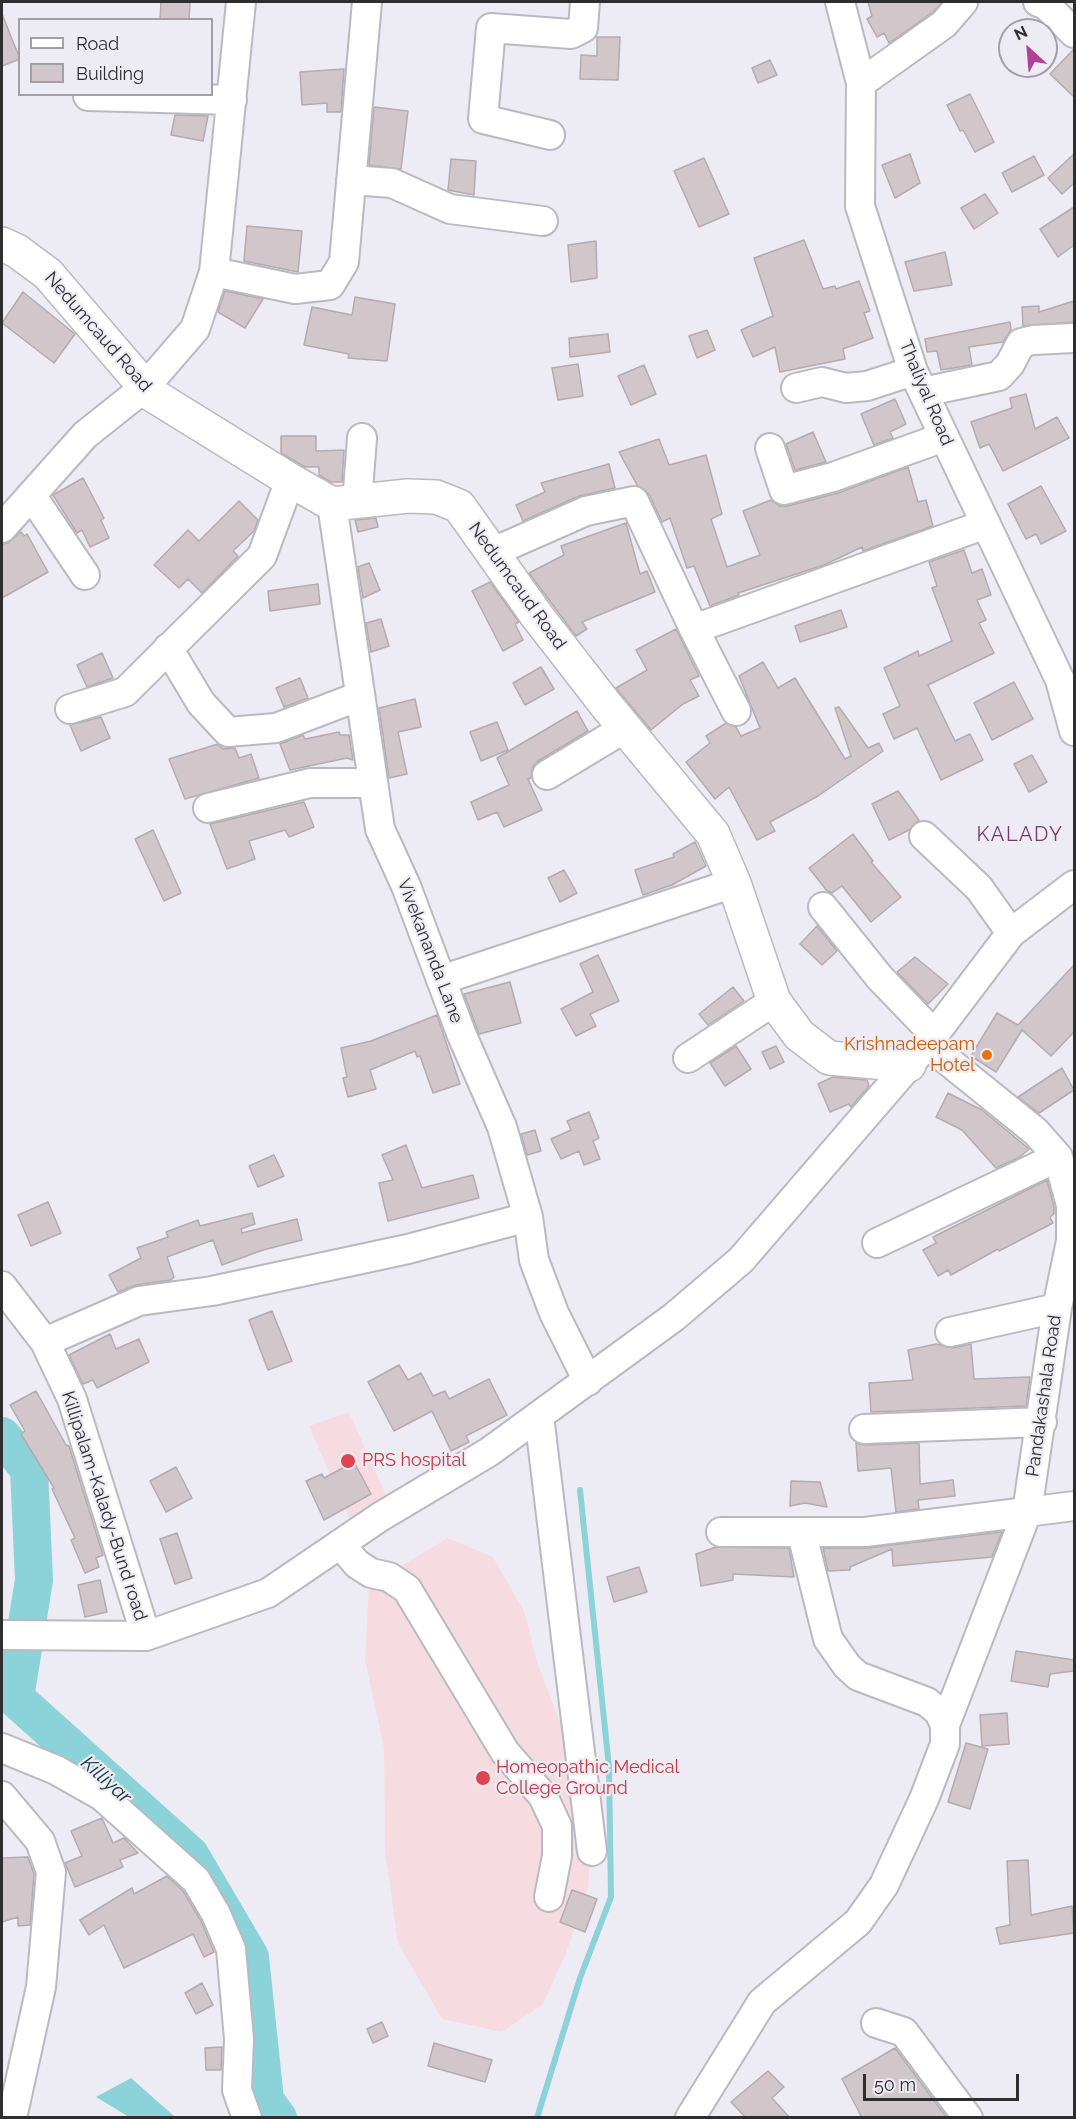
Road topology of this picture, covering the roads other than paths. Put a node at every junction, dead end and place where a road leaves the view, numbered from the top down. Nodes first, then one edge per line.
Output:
1 (241, 2) edge
2 (368, 2) edge
3 (585, 2) edge
4 (840, 2) edge
5 (963, 2) edge
6 (1038, 2) edge
7 (1074, 33) edge
8 (861, 84) junction
9 (88, 96) edge
10 (232, 100) junction
11 (550, 135) dead end
12 (351, 180) junction
13 (543, 221) dead end
14 (2, 244) edge
15 (214, 272) junction
16 (1074, 338) edge
17 (918, 382) junction
18 (144, 388) junction
19 (796, 388) dead end
20 (944, 437) junction
21 (362, 438) dead end
22 (770, 448) dead end
23 (290, 480) junction
24 (32, 496) junction
25 (345, 504) junction
26 (986, 525) junction
27 (2, 528) edge
28 (493, 552) junction
29 (85, 575) dead end
30 (694, 629) junction
31 (168, 648) junction
32 (360, 696) junction
33 (70, 709) dead end
34 (736, 711) dead end
35 (625, 728) junction
36 (1074, 731) edge
37 (547, 776) dead end
38 (373, 783) junction
39 (208, 808) dead end
40 (924, 836) dead end
41 (734, 883) junction
42 (1074, 885) edge
43 (823, 907) dead end
44 (1011, 933) junction
45 (441, 980) junction
46 (774, 1002) junction
47 (924, 1048) junction
48 (688, 1058) dead end
49 (1058, 1157) junction
50 (528, 1217) junction
51 (1073, 1242) edge
52 (877, 1243) dead end
53 (2, 1286) edge
54 (1057, 1308) junction
55 (950, 1332) dead end
56 (45, 1342) junction
57 (588, 1381) junction
58 (539, 1416) junction
59 (1042, 1422) junction
60 (864, 1428) dead end
61 (1074, 1506) edge
62 (1027, 1512) junction
63 (721, 1532) dead end
64 (802, 1534) junction
65 (340, 1544) junction
66 (2, 1635) edge
67 (146, 1636) junction
68 (945, 1725) junction
69 (2, 1748) edge
70 (2, 1796) edge
71 (592, 1851) dead end
72 (549, 1897) dead end
73 (876, 2023) dead end
74 (12, 2118) edge
75 (247, 2118) edge
76 (690, 2118) edge
77 (968, 2118) edge

1 - 10 street
2 - 12 street
3 - 11 street
4 - 8 street, Thaliyal Road
5 - 8 street
6 - 7 street
8 - 17 street, Thaliyal Road
9 - 10 street
10 - 15 street
12 - 13 street
12 - 15 street
14 - 18 main road, Nedumcaud Road
15 - 18 street
16 - 17 street
17 - 19 street
17 - 20 street, Thaliyal Road
18 - 23 main road, Nedumcaud Road
18 - 24 street
20 - 22 street
20 - 26 street, Thaliyal Road
21 - 25 street, Vivekananda Lane
23 - 25 main road, Nedumcaud Road
23 - 31 street
24 - 27 street
24 - 29 street
25 - 28 main road, Nedumcaud Road
25 - 32 street, Vivekananda Lane
26 - 30 street
26 - 36 street, Thaliyal Road
28 - 30 street
28 - 35 main road, Nedumcaud Road
30 - 34 street
31 - 32 street
31 - 33 street
32 - 38 street, Vivekananda Lane
35 - 37 street
35 - 41 main road, Nedumcaud Road
38 - 39 street
38 - 45 street, Vivekananda Lane
40 - 44 street
41 - 45 street
41 - 46 main road, Nedumcaud Road
42 - 44 street
43 - 47 street, Pandakashala Road
44 - 47 street
45 - 50 street, Vivekananda Lane
46 - 47 main road, Nedumcaud Road
46 - 48 street
47 - 49 street, Pandakashala Road
47 - 57 street
49 - 51 street, Pandakashala Road
49 - 52 street
50 - 56 street
50 - 57 street, Vivekananda Lane
51 - 54 street, Pandakashala Road
53 - 56 street, Killipalam-Kalady-Bund road
54 - 55 street
54 - 59 street, Pandakashala Road
56 - 67 street, Killipalam-Kalady-Bund road
57 - 58 street
58 - 65 street
58 - 71 street
59 - 60 street
59 - 62 street, Pandakashala Road
61 - 62 street
62 - 64 street
62 - 68 street, Pandakashala Road
63 - 64 street
64 - 68 street
65 - 67 street
65 - 72 street
66 - 67 street
68 - 76 street, Pandakashala Road
69 - 75 street
70 - 74 street
73 - 77 street

